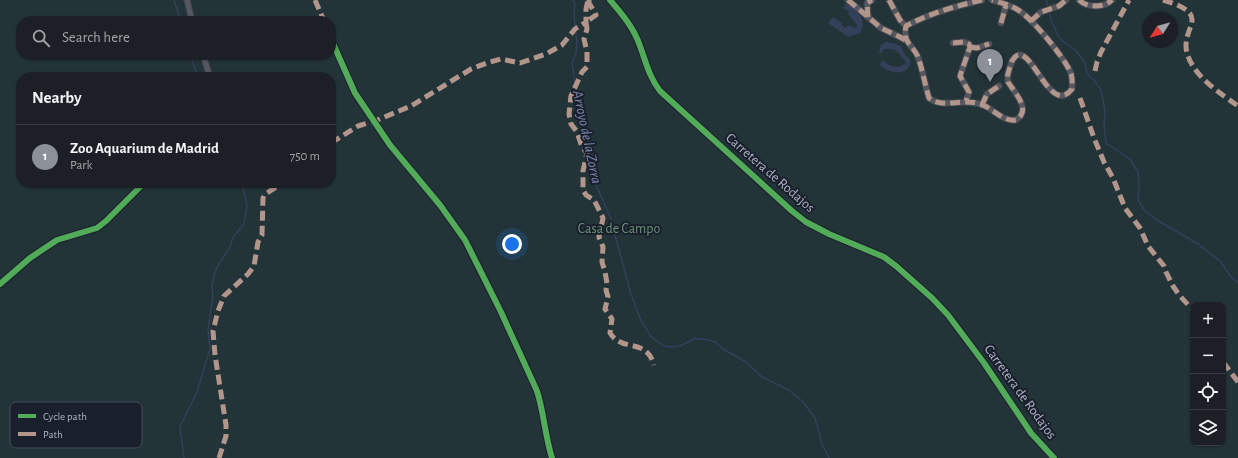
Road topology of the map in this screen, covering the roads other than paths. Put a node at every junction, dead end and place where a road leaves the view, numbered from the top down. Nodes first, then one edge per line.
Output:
1 (187, 0) edge
2 (610, 0) edge
3 (848, 0) edge
4 (872, 0) edge
5 (889, 0) edge
6 (982, 0) edge
7 (992, 0) edge
8 (1066, 0) edge
9 (1079, 0) edge
10 (1112, 0) edge
11 (1006, 5) junction
12 (191, 16) edge
13 (868, 17) junction
14 (1031, 21) junction
15 (1001, 23) dead end
16 (906, 26) junction
17 (905, 40) junction
18 (953, 43) dead end
19 (989, 44) dead end
20 (970, 47) junction
21 (205, 60) edge
22 (208, 72) edge
23 (1003, 82) junction
24 (966, 101) junction
25 (982, 104) junction
26 (139, 188) edge
27 (0, 284) edge
28 (1054, 458) edge

1 - 12 street
2 - 28 street, Carretera de Rodajos
3 - 13 street
4 - 13 street
5 - 16 street
6 - 16 street
7 - 11 street
8 - 14 street
9 - 10 street
11 - 14 street
11 - 15 street
13 - 17 street
14 - 23 street
16 - 17 street
17 - 24 street
18 - 20 street
19 - 20 street
20 - 24 street
21 - 22 street
23 - 25 street
23 - 25 street
24 - 25 street
26 - 27 street

